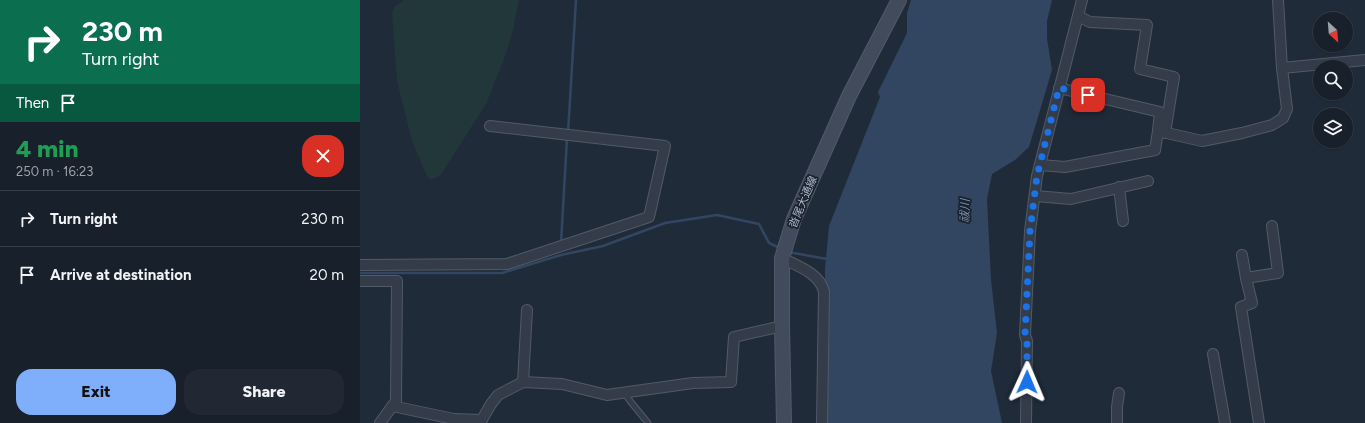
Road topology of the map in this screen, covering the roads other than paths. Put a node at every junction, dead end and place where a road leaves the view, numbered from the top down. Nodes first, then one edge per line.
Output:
1 (899, 0) edge
2 (1082, 0) edge
3 (1278, 0) edge
4 (1078, 16) junction
5 (1365, 60) edge
6 (1282, 68) junction
7 (1059, 88) junction
8 (490, 126) dead end
9 (1161, 132) junction
10 (1040, 165) junction
11 (1148, 181) dead end
12 (1119, 187) junction
13 (1035, 196) junction
14 (1123, 221) dead end
15 (1272, 226) dead end
16 (1242, 255) dead end
17 (782, 258) junction
18 (360, 265) edge
19 (396, 265) junction
20 (1246, 278) junction
21 (360, 281) edge
22 (396, 281) junction
23 (527, 310) dead end
24 (782, 326) junction
25 (1213, 354) dead end
26 (523, 382) junction
27 (624, 392) junction
28 (1119, 393) dead end
29 (392, 406) junction
30 (480, 421) edge
31 (380, 423) edge
32 (648, 423) edge
33 (784, 423) edge
34 (822, 423) edge
35 (1026, 423) edge
36 (1117, 423) edge
37 (1225, 423) edge
38 (1259, 423) edge

1 - 17 main road, 沓尾大通線
2 - 4 street
3 - 6 street
4 - 7 street
4 - 9 street
5 - 6 street
6 - 9 street
7 - 9 street
7 - 10 street
8 - 19 street
9 - 10 street
10 - 13 street
11 - 12 street
12 - 13 street
12 - 14 street
13 - 35 street
15 - 20 street
16 - 20 street
17 - 24 main road, 沓尾大通線
17 - 34 street
18 - 19 street
19 - 22 street
20 - 38 street
21 - 22 street
22 - 29 street
23 - 26 street
24 - 27 street
24 - 33 main road, 沓尾大通線
25 - 37 street
26 - 27 street
26 - 30 street
27 - 32 lane
28 - 36 street
29 - 30 street
29 - 31 street

